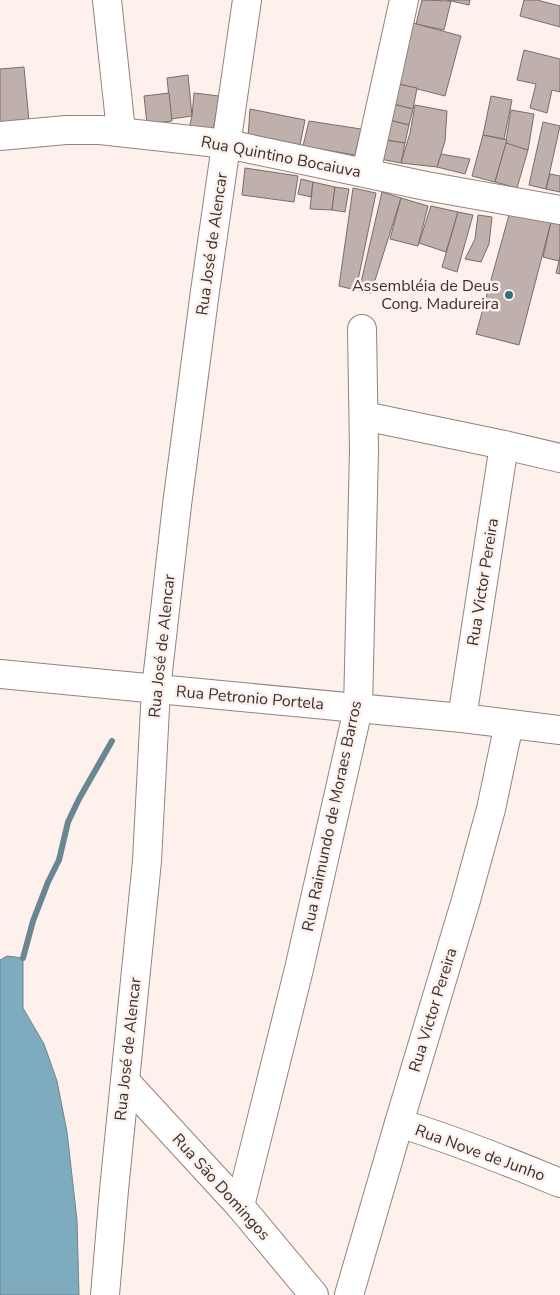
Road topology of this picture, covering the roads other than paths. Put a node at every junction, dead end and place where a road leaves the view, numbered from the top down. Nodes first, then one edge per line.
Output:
1 (107, 0) edge
2 (247, 0) edge
3 (404, 0) edge
4 (121, 132) junction
5 (0, 136) edge
6 (227, 144) junction
7 (366, 173) junction
8 (560, 210) edge
9 (362, 329) dead end
10 (364, 416) junction
11 (504, 445) junction
12 (560, 458) edge
13 (0, 674) edge
14 (156, 689) junction
15 (358, 708) junction
16 (462, 718) junction
17 (509, 724) junction
18 (560, 730) edge
19 (125, 1081) junction
20 (399, 1123) junction
21 (560, 1183) edge
22 (240, 1206) junction
23 (105, 1295) edge
24 (314, 1295) edge
25 (349, 1295) edge

1 - 4 street
2 - 6 street, Rua José de Alencar
3 - 7 street
4 - 5 street, Rua Quintino Bocaiuva
4 - 6 street, Rua Quintino Bocaiuva
6 - 7 street, Rua Quintino Bocaiuva
6 - 14 street, Rua José de Alencar
7 - 8 street, Rua Quintino Bocaiuva
9 - 10 street, Rua Raimundo de Moraes Barros
10 - 11 street
10 - 15 street, Rua Raimundo de Moraes Barros
11 - 12 street
11 - 16 street, Rua Victor Pereira
13 - 14 street, Rua Petronio Portela
14 - 15 street, Rua Petronio Portela
14 - 19 street, Rua José de Alencar
15 - 16 street, Rua Petronio Portela
15 - 22 street, Rua Raimundo de Moraes Barros
16 - 17 street, Rua Petronio Portela
17 - 18 street, Rua Petronio Portela
17 - 20 street, Rua Victor Pereira
19 - 22 street, Rua São Domingos
19 - 23 street, Rua José de Alencar
20 - 21 street, Rua Nove de Junho
20 - 25 street, Rua Victor Pereira
22 - 24 street, Rua São Domingos

